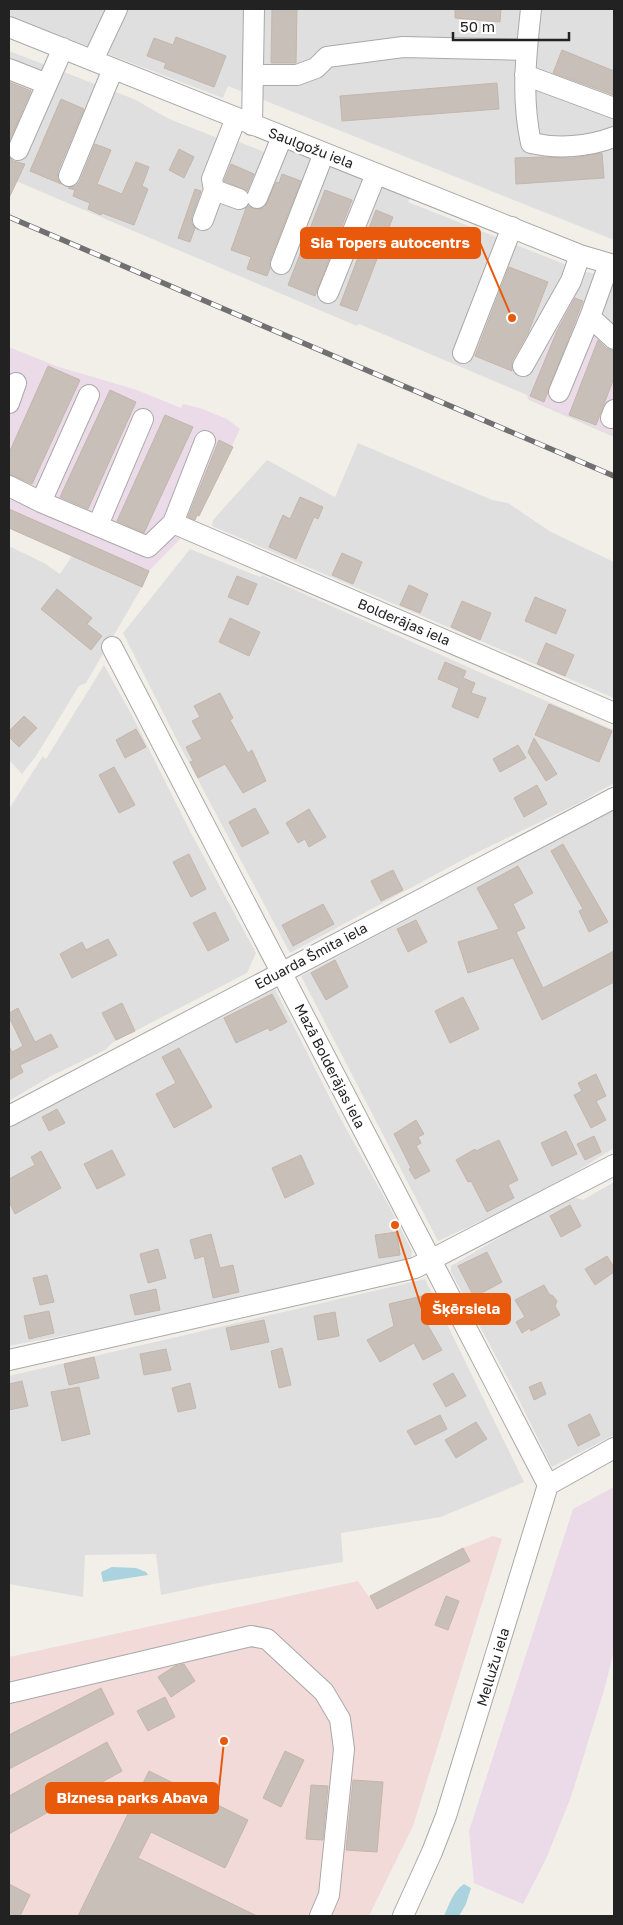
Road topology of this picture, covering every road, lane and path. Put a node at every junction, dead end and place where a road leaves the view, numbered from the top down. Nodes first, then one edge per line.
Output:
1 (117, 9) edge
2 (254, 9) edge
3 (532, 9) edge
4 (9, 27) edge
5 (63, 48) junction
6 (527, 50) junction
7 (93, 60) junction
8 (9, 69) edge
9 (113, 69) junction
10 (525, 74) junction
11 (253, 75) junction
12 (48, 84) junction
13 (614, 108) edge
14 (244, 122) junction
15 (282, 137) junction
16 (614, 137) edge
17 (18, 150) dead end
18 (324, 153) junction
19 (376, 174) junction
20 (69, 176) dead end
21 (214, 190) junction
22 (203, 220) dead end
23 (512, 228) junction
24 (580, 254) junction
25 (281, 264) dead end
26 (612, 264) edge
27 (328, 293) dead end
28 (590, 317) junction
29 (614, 339) edge
30 (463, 353) dead end
31 (523, 366) dead end
32 (16, 383) dead end
33 (559, 392) dead end
34 (89, 395) dead end
35 (9, 403) edge
36 (143, 419) dead end
37 (205, 441) dead end
38 (9, 486) edge
39 (41, 502) junction
40 (173, 523) junction
41 (98, 525) junction
42 (112, 647) dead end
43 (614, 713) edge
44 (614, 798) edge
45 (282, 972) junction
46 (9, 1116) edge
47 (614, 1165) edge
48 (431, 1261) junction
49 (9, 1360) edge
50 (614, 1448) edge
51 (548, 1485) junction
52 (9, 1693) edge
53 (320, 1916) edge
54 (403, 1916) edge

1 - 7 street
2 - 11 street
3 - 6 street
4 - 5 street, Saulgožu iela
5 - 7 street, Saulgožu iela
5 - 12 street
6 - 10 street
6 - 11 street
7 - 9 street, Saulgožu iela
8 - 12 street
9 - 14 street, Saulgožu iela
9 - 20 street
10 - 13 street
10 - 16 street
11 - 14 street
12 - 17 street
14 - 15 street, Saulgožu iela
14 - 21 street
15 - 18 street, Saulgožu iela
15 - 21 street
18 - 19 street, Saulgožu iela
18 - 25 street
19 - 23 street, Saulgožu iela
19 - 27 street
21 - 22 street
23 - 24 street, Saulgožu iela
23 - 30 street
24 - 26 street, Saulgožu iela
24 - 31 street
26 - 28 street
28 - 29 street
28 - 33 street
32 - 35 street
34 - 39 street
36 - 41 street
37 - 40 street
38 - 39 street
39 - 41 street
40 - 41 street
40 - 43 street, Bolderājas iela
42 - 45 street, Mazā Bolderājas iela
44 - 45 street, Eduarda Šmita iela
45 - 46 street, Eduarda Šmita iela
45 - 48 street, Mazā Bolderājas iela
47 - 48 street
48 - 49 street
48 - 51 street, Mazā Bolderājas iela
50 - 51 street
51 - 54 street, Mellužu iela
52 - 53 street

